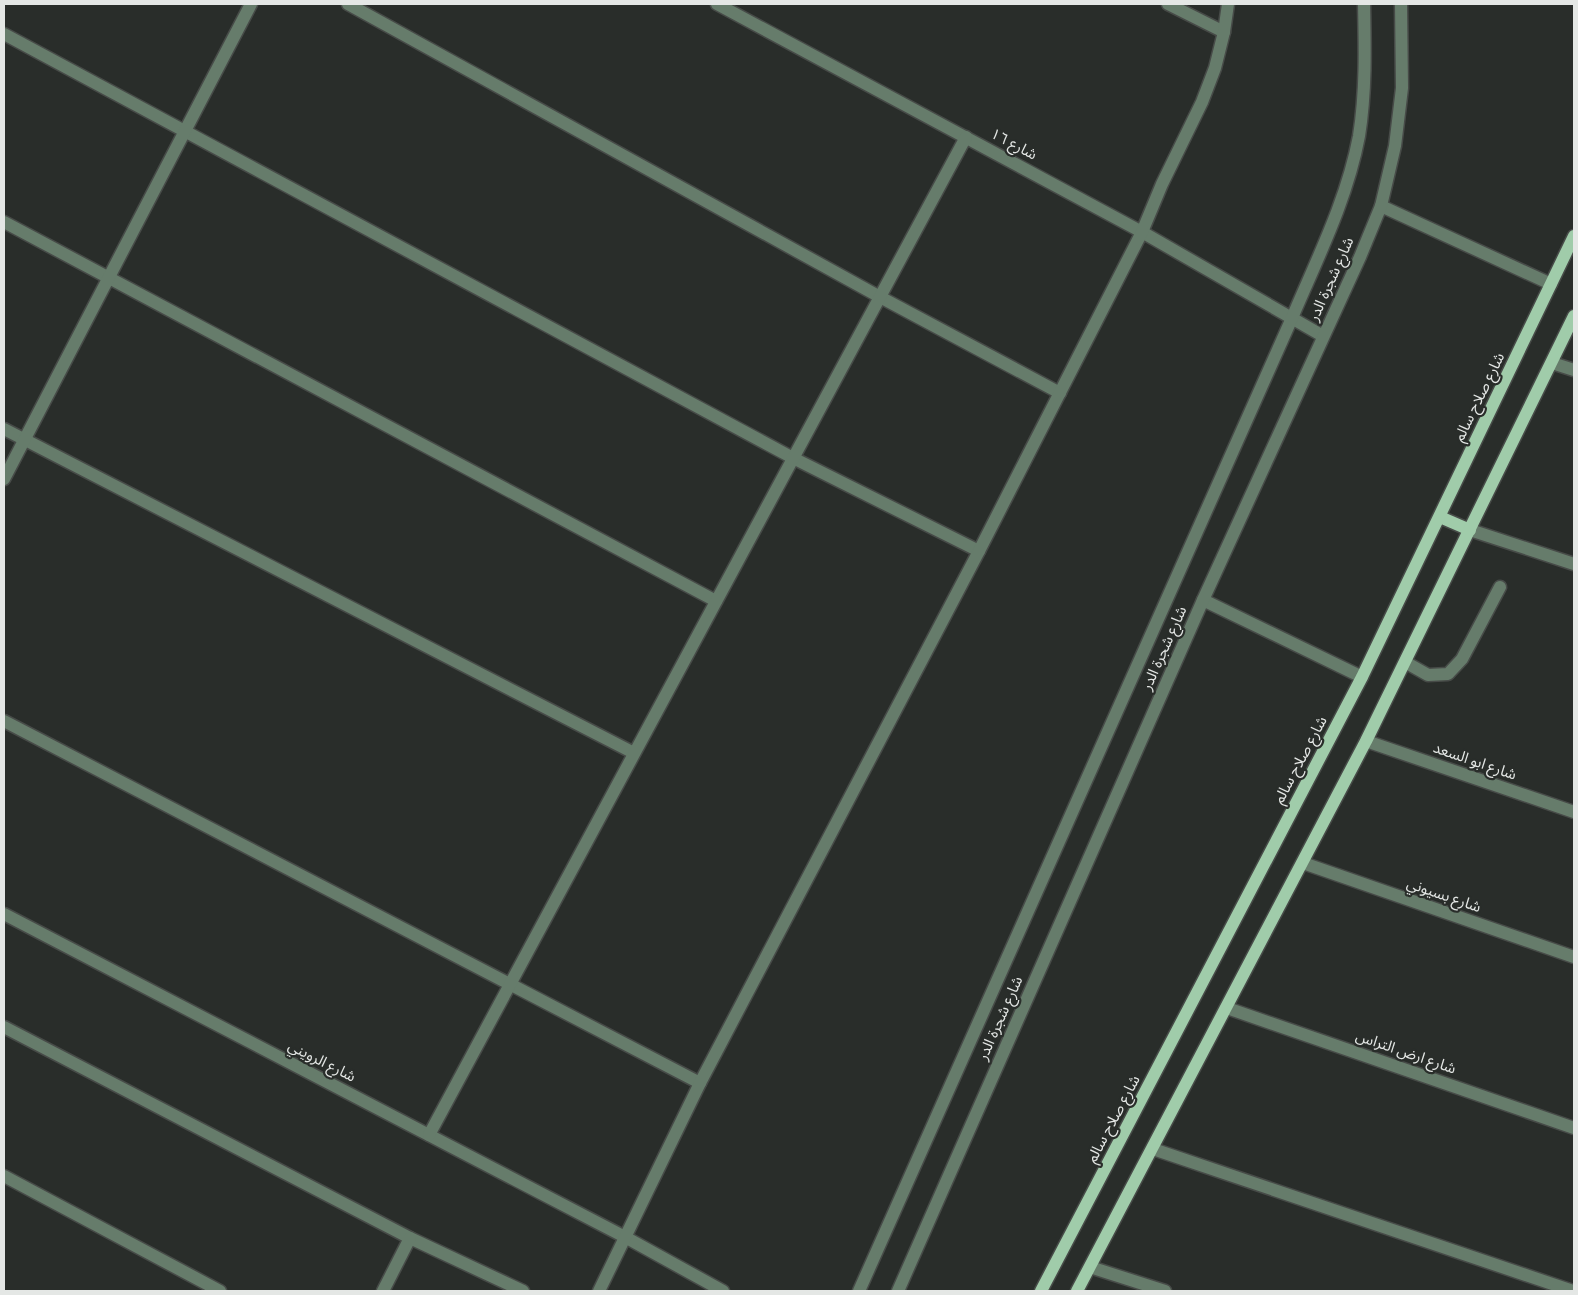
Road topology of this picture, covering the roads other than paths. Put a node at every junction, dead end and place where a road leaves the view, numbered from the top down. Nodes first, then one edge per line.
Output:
1 (251, 4) edge
2 (348, 4) edge
3 (717, 4) edge
4 (1168, 4) edge
5 (1228, 4) edge
6 (1364, 4) edge
7 (1401, 4) edge
8 (1224, 32) junction
9 (4, 34) edge
10 (185, 131) junction
11 (966, 137) junction
12 (1381, 206) junction
13 (4, 222) edge
14 (1142, 232) junction
15 (1574, 236) edge
16 (108, 278) junction
17 (1551, 284) junction
18 (880, 297) junction
19 (1574, 316) edge
20 (1292, 318) junction
21 (1323, 336) junction
22 (1552, 363) junction
23 (1574, 370) edge
24 (1060, 393) junction
25 (4, 429) edge
26 (24, 440) junction
27 (793, 458) junction
28 (4, 478) edge
29 (1440, 517) junction
30 (1470, 530) junction
31 (979, 551) junction
32 (1574, 564) edge
33 (1500, 587) dead end
34 (1202, 600) junction
35 (716, 601) junction
36 (1405, 662) junction
37 (1362, 677) junction
38 (4, 721) edge
39 (1366, 741) junction
40 (634, 754) junction
41 (1574, 812) edge
42 (1303, 864) junction
43 (4, 914) edge
44 (1574, 957) edge
45 (510, 985) junction
46 (1227, 1008) junction
47 (4, 1027) edge
48 (700, 1083) junction
49 (1574, 1128) edge
50 (429, 1135) junction
51 (1153, 1149) junction
52 (4, 1176) edge
53 (625, 1237) junction
54 (410, 1238) junction
55 (1090, 1267) junction
56 (220, 1291) edge
57 (383, 1291) edge
58 (523, 1291) edge
59 (599, 1291) edge
60 (723, 1291) edge
61 (859, 1291) edge
62 (898, 1291) edge
63 (1041, 1291) edge
64 (1077, 1291) edge
65 (1165, 1291) edge
66 (1573, 1291) edge

1 - 10 street
2 - 18 street
3 - 11 street, شارع ١٦
4 - 8 street
5 - 8 street
6 - 20 street, شارع شجرة الدر
7 - 12 street, شارع شجرة الدر
8 - 14 street
9 - 10 street
10 - 16 street
10 - 27 street
11 - 14 street, شارع ١٦
11 - 18 street
12 - 17 street
12 - 21 street, شارع شجرة الدر
13 - 16 street
14 - 20 street, شارع ١٦
14 - 24 street
15 - 17 main road, شارع صلاح سالم
16 - 26 street
16 - 35 street
17 - 29 main road, شارع صلاح سالم
18 - 24 street
18 - 27 street
19 - 22 main road
20 - 21 street, شارع ١٦
20 - 61 street, شارع شجرة الدر
21 - 34 street, شارع شجرة الدر
22 - 23 street
22 - 30 main road
24 - 31 street
25 - 26 street
26 - 28 street
26 - 40 street
27 - 31 street
27 - 35 street
29 - 30 main road
29 - 37 main road, شارع صلاح سالم
30 - 32 street
30 - 36 main road
31 - 48 street
33 - 36 street
34 - 37 street
34 - 62 street, شارع شجرة الدر
35 - 40 street
36 - 39 main road
37 - 63 main road, شارع صلاح سالم
38 - 45 street
39 - 41 street, شارع ابو السعد
39 - 42 main road
40 - 45 street
42 - 44 street, شارع بسيوني
42 - 46 main road
43 - 50 street, شارع الرويني
45 - 48 street
45 - 50 street
46 - 49 street, شارع ارض التراس
46 - 51 main road
47 - 54 street
48 - 53 street
50 - 53 street, شارع الرويني
51 - 55 main road
51 - 66 street
52 - 56 street
53 - 59 street
53 - 60 street, شارع الرويني
54 - 57 street
54 - 58 street
55 - 64 main road
55 - 65 street

